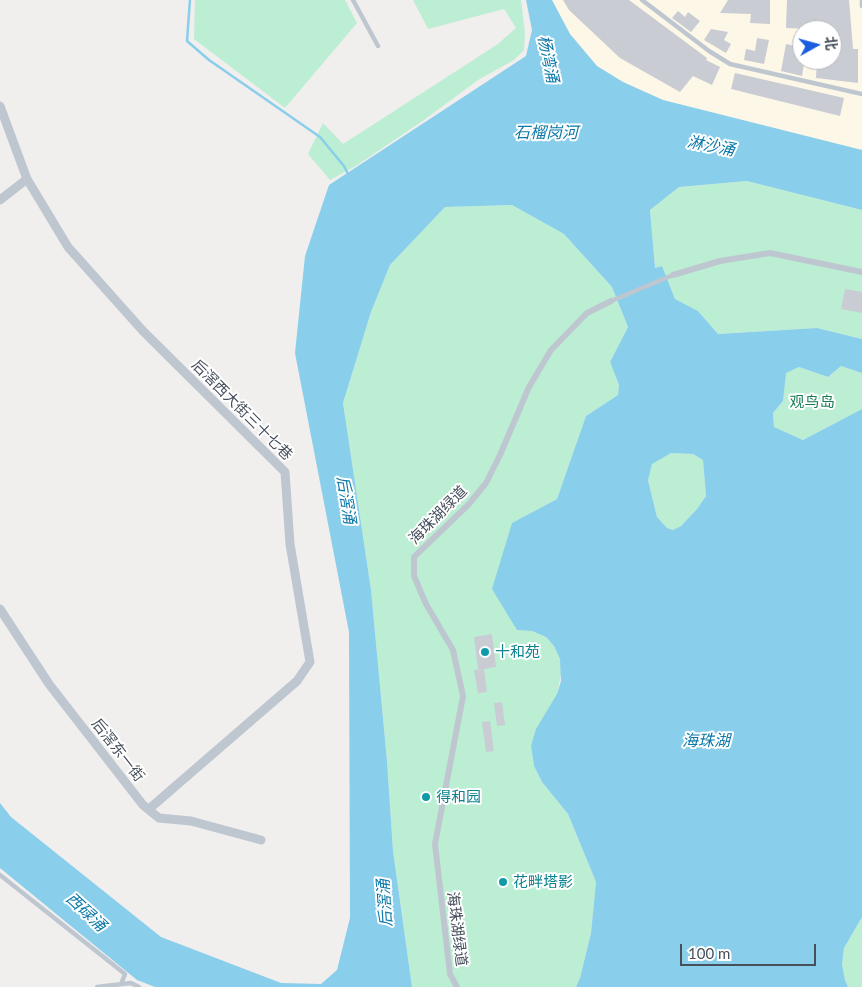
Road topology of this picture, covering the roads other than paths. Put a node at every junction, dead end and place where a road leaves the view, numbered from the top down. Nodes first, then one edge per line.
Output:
1 (354, 0) edge
2 (642, 0) edge
3 (862, 0) edge
4 (862, 6) edge
5 (378, 46) dead end
6 (862, 94) edge
7 (0, 106) edge
8 (27, 179) junction
9 (0, 200) edge
10 (862, 272) edge
11 (673, 275) joint
12 (611, 302) joint
13 (0, 610) edge
14 (148, 809) junction
15 (261, 840) dead end
16 (0, 875) edge
17 (121, 984) junction
18 (97, 987) edge
19 (139, 987) edge
20 (457, 987) edge

1 - 5 lane
2 - 6 lane
3 - 4 lane
7 - 8 street, 后滘西大街三十七巷
8 - 9 street
8 - 14 street, 后滘西大街三十七巷
10 - 11 street
11 - 12 lane
12 - 20 street, 海珠湖绿道
13 - 14 street, 后滘东一街
14 - 15 street, 后滘东一街
16 - 17 lane
17 - 18 lane
17 - 19 lane

